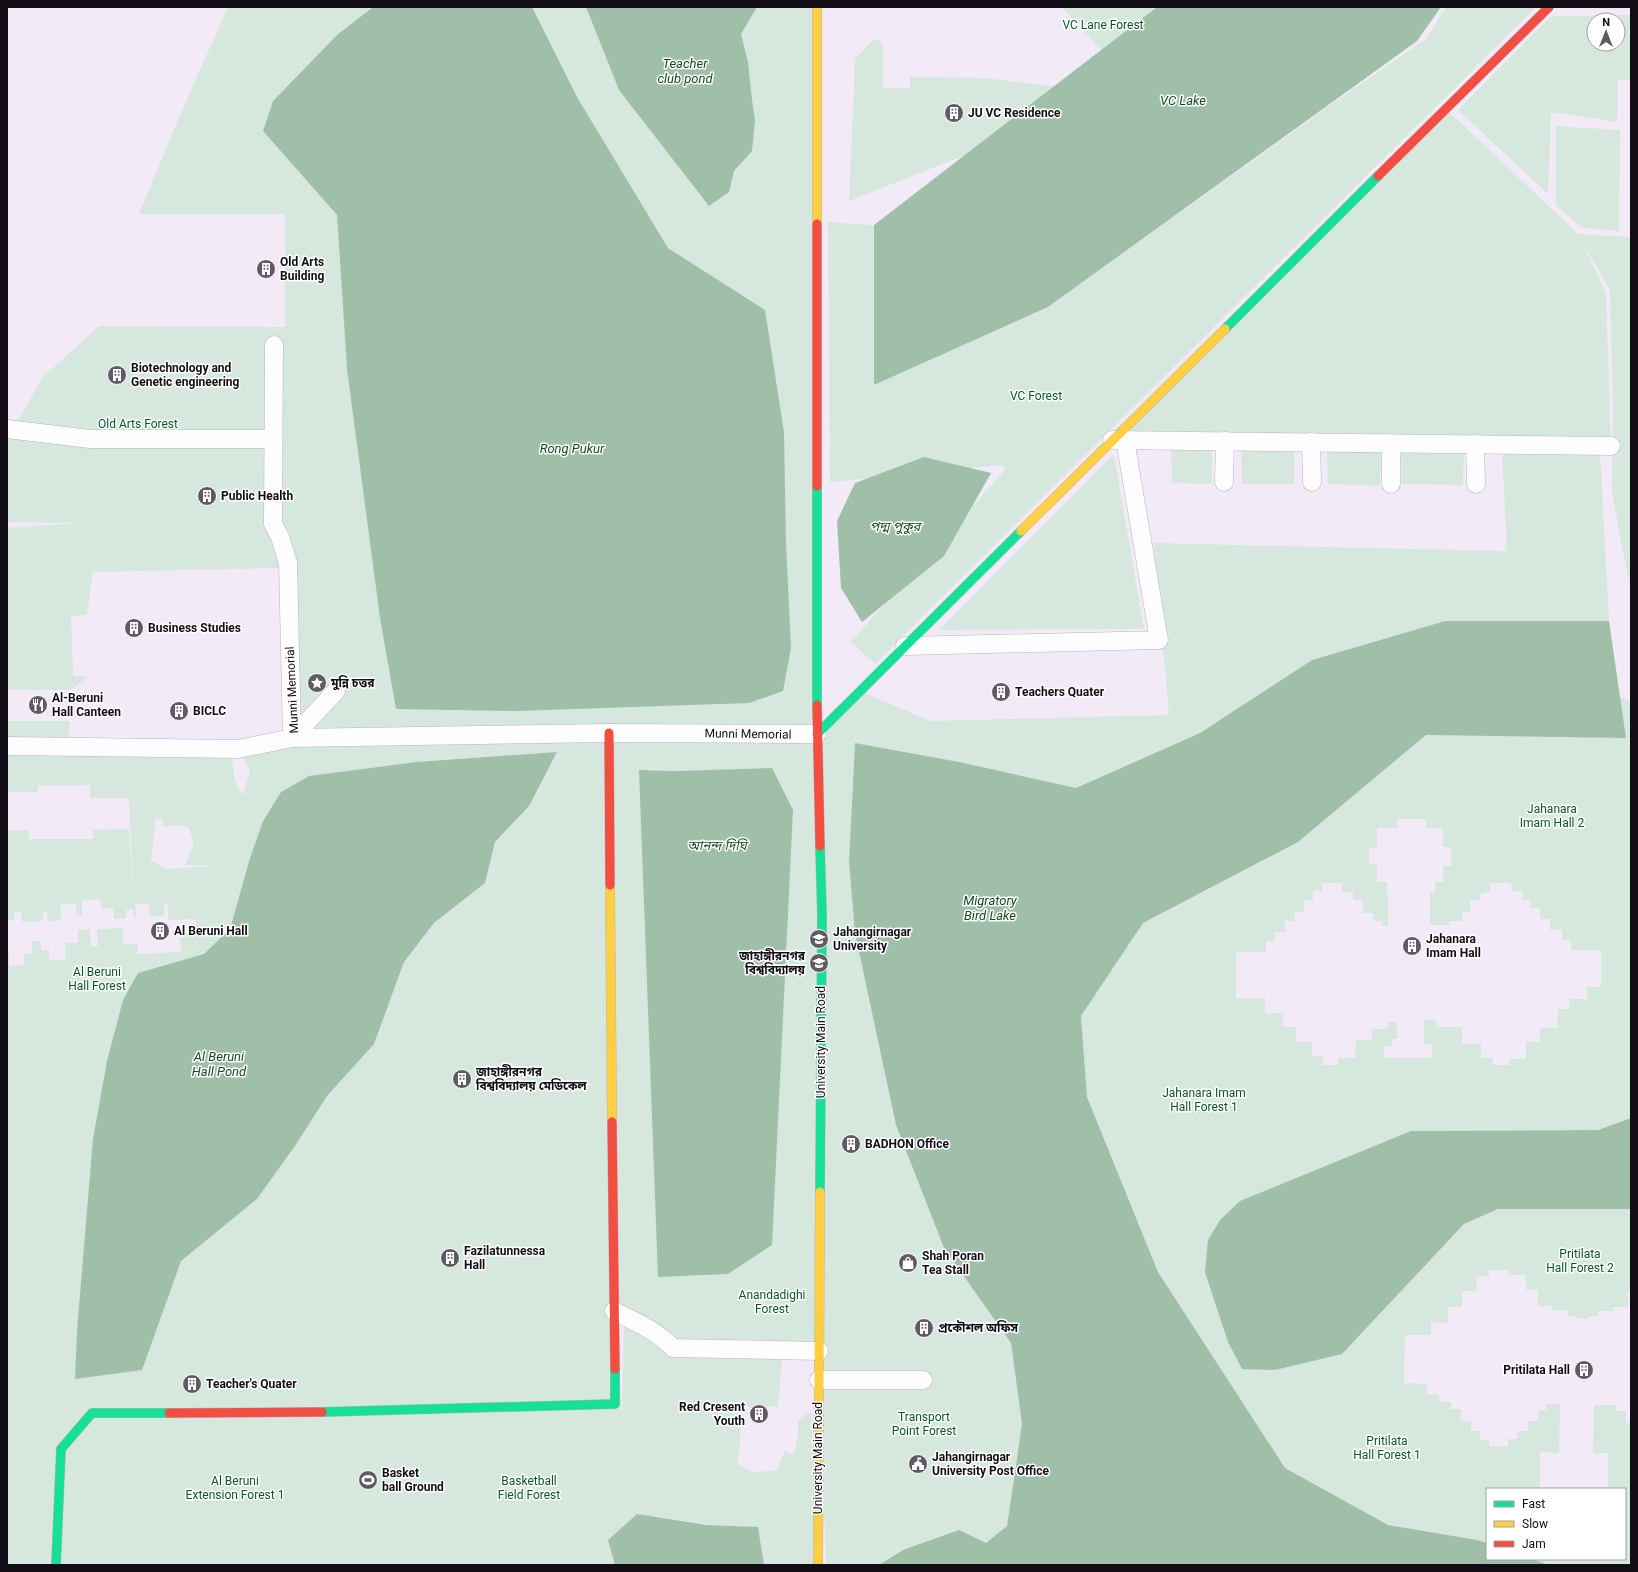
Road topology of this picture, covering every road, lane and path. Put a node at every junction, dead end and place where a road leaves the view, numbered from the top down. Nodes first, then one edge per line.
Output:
1 (817, 7) edge
2 (1549, 7) edge
3 (274, 345) dead end
4 (7, 429) edge
5 (273, 439) junction
6 (1118, 440) junction
7 (1225, 441) junction
8 (1311, 442) junction
9 (1390, 443) junction
10 (1475, 444) junction
11 (1611, 446) dead end
12 (1224, 482) dead end
13 (1312, 482) dead end
14 (1391, 484) dead end
15 (1476, 484) dead end
16 (905, 646) junction
17 (336, 691) dead end
18 (609, 733) junction
19 (817, 734) junction
20 (292, 738) junction
21 (8, 746) edge
22 (614, 1311) junction
23 (819, 1351) junction
24 (819, 1380) junction
25 (923, 1380) dead end
26 (56, 1565) edge
27 (818, 1565) edge

1 - 19 street, University Main Road
2 - 6 street
3 - 5 street, Munni Memorial
4 - 5 street
5 - 20 street, Munni Memorial
6 - 7 street
6 - 16 street
6 - 16 street
7 - 8 street
7 - 12 street
8 - 9 street
8 - 13 street
9 - 10 street
9 - 14 street
10 - 11 street
10 - 15 street
16 - 19 street
17 - 20 street
18 - 19 street, Munni Memorial
18 - 20 street, Munni Memorial
18 - 22 street
19 - 23 street, University Main Road
20 - 21 street
22 - 23 street
22 - 26 street
23 - 24 street, University Main Road
24 - 25 street
24 - 27 street, University Main Road

